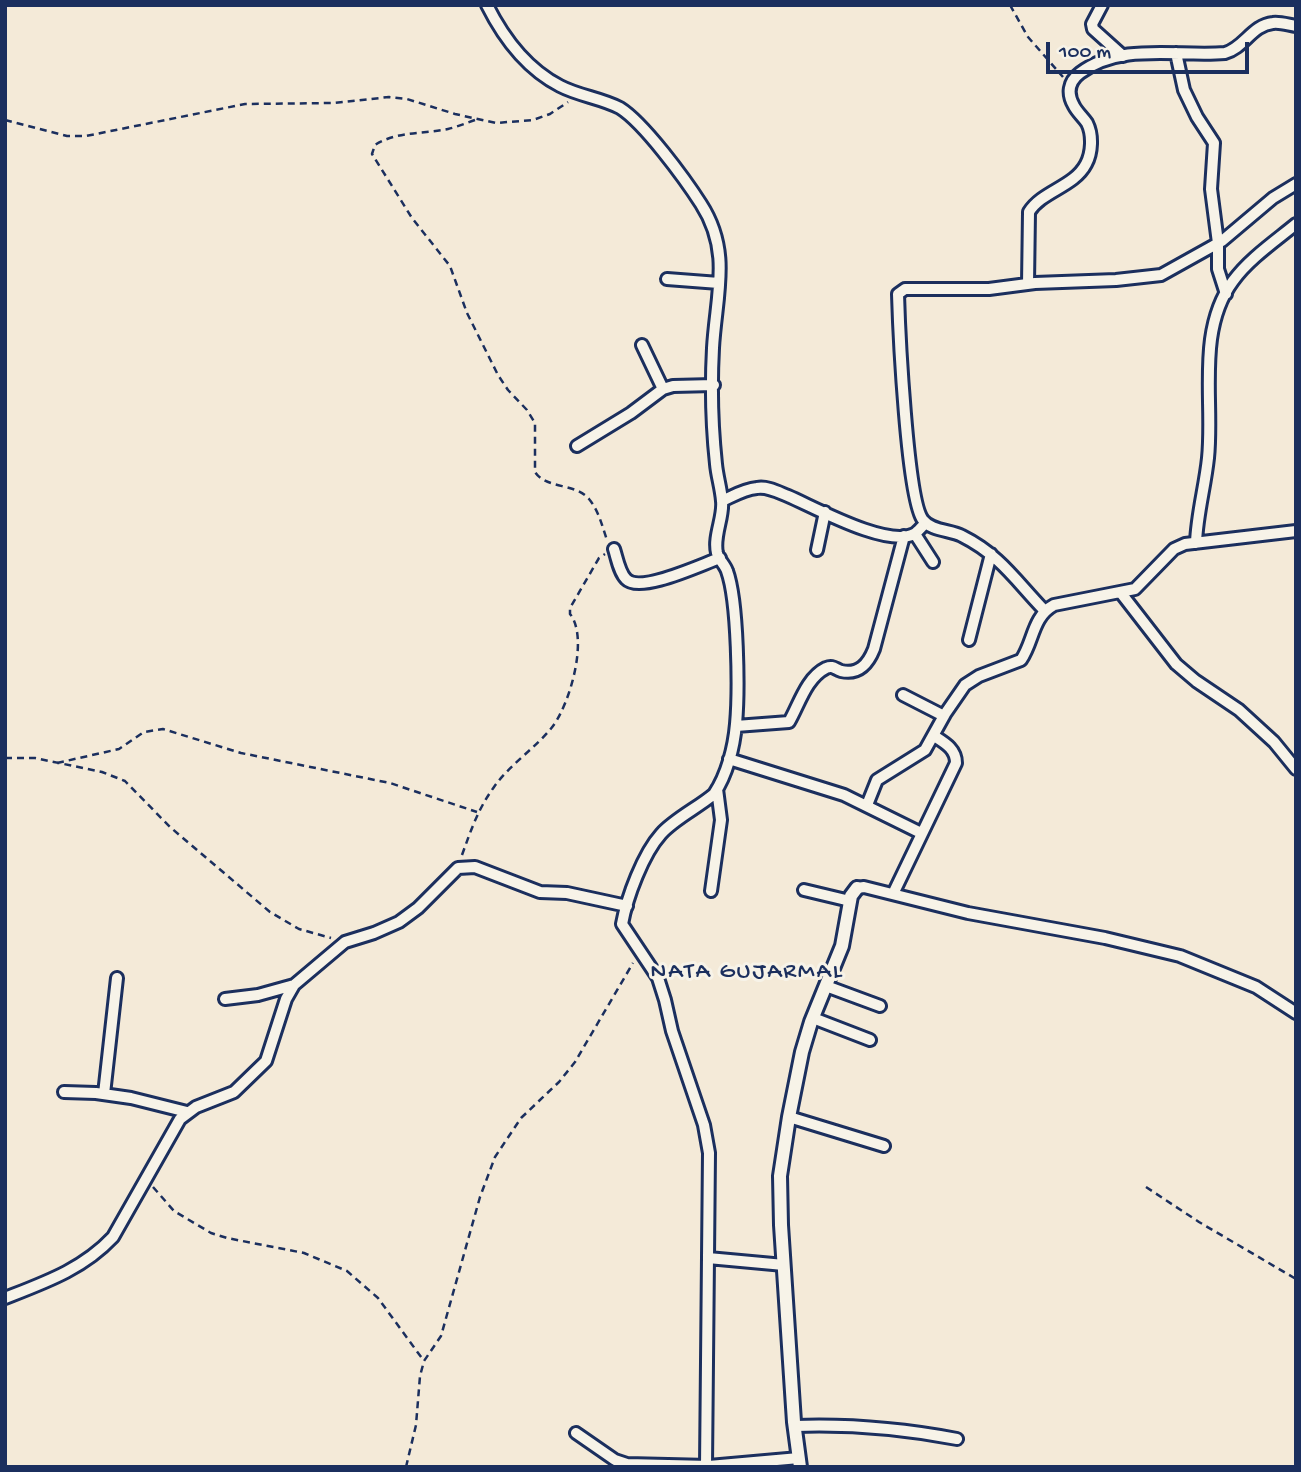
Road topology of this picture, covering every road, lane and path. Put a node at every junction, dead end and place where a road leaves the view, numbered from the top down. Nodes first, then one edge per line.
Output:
1 (487, 5) edge
2 (1010, 5) edge
3 (1102, 5) edge
4 (1296, 26) edge
5 (1177, 53) junction
6 (1123, 56) junction
7 (1070, 84) junction
8 (577, 92) junction
9 (5, 120) edge
10 (475, 120) junction
11 (1296, 184) edge
12 (1296, 224) edge
13 (1218, 243) junction
14 (667, 279) dead end
15 (719, 283) junction
16 (1028, 284) junction
17 (1226, 294) junction
18 (642, 345) dead end
19 (714, 385) junction
20 (663, 389) junction
21 (577, 446) dead end
22 (722, 502) junction
23 (825, 512) junction
24 (926, 523) junction
25 (1296, 531) edge
26 (909, 535) junction
27 (1196, 543) junction
28 (614, 549) junction
29 (817, 550) dead end
30 (991, 554) junction
31 (719, 558) junction
32 (933, 562) dead end
33 (1121, 593) junction
34 (1044, 610) junction
35 (969, 640) dead end
36 (903, 695) dead end
37 (944, 716) junction
38 (736, 726) junction
39 (934, 736) junction
40 (5, 758) edge
41 (729, 759) junction
42 (57, 763) junction
43 (1296, 769) edge
44 (717, 789) junction
45 (867, 805) junction
46 (477, 812) junction
47 (921, 833) junction
48 (458, 868) junction
49 (857, 888) joint
50 (804, 890) dead end
51 (711, 891) dead end
52 (893, 894) junction
53 (850, 901) junction
54 (627, 905) junction
55 (345, 942) junction
56 (639, 950) junction
57 (117, 978) dead end
58 (295, 985) junction
59 (827, 986) junction
60 (225, 999) dead end
61 (880, 1006) dead end
62 (1296, 1013) edge
63 (813, 1018) junction
64 (870, 1040) dead end
65 (64, 1093) dead end
66 (104, 1094) junction
67 (187, 1112) junction
68 (789, 1117) junction
69 (884, 1146) dead end
70 (145, 1182) junction
71 (1146, 1187) dead end
72 (708, 1258) junction
73 (784, 1265) junction
74 (1296, 1279) edge
75 (5, 1298) edge
76 (424, 1361) junction
77 (795, 1426) junction
78 (576, 1433) dead end
79 (957, 1439) dead end
80 (799, 1462) edge
81 (706, 1466) edge
82 (406, 1467) edge

1 - 8 street
2 - 7 path
3 - 6 street
4 - 5 street
5 - 6 street
5 - 13 street
6 - 7 street
7 - 16 street
8 - 10 path
8 - 15 street
9 - 10 path
10 - 28 path
11 - 13 street
12 - 17 street
13 - 16 street
13 - 17 street
14 - 15 street
15 - 19 street
16 - 24 street
17 - 27 street
18 - 20 street
19 - 20 street
19 - 22 street
20 - 21 street
22 - 23 street
22 - 31 street
23 - 26 street
23 - 29 street
24 - 26 street
24 - 30 street
25 - 27 street
26 - 32 street
26 - 38 street
27 - 33 street
28 - 31 street
28 - 46 path
30 - 34 street
30 - 35 street
31 - 38 street
33 - 34 street
33 - 43 street
34 - 37 street
36 - 37 street
37 - 39 street
38 - 41 street
39 - 45 street
39 - 47 street
40 - 42 path
41 - 44 street
41 - 45 street
42 - 46 path
42 - 55 path
44 - 51 street
44 - 54 street
45 - 47 street
46 - 48 path
47 - 52 street
48 - 54 street
48 - 55 street
49 - 52 street
49 - 53 street
50 - 53 street
52 - 62 street
53 - 59 street
54 - 56 street
55 - 58 street
56 - 72 street
56 - 76 path
57 - 66 street
58 - 60 street
58 - 67 street
59 - 61 street
59 - 63 street
63 - 64 street
63 - 68 street
65 - 66 street
66 - 67 street
67 - 70 street
68 - 69 street
68 - 73 street
70 - 75 street
70 - 76 path
71 - 74 path
72 - 73 street
72 - 81 street
73 - 77 street
76 - 82 path
77 - 79 street
77 - 80 street
78 - 81 street
80 - 81 street

